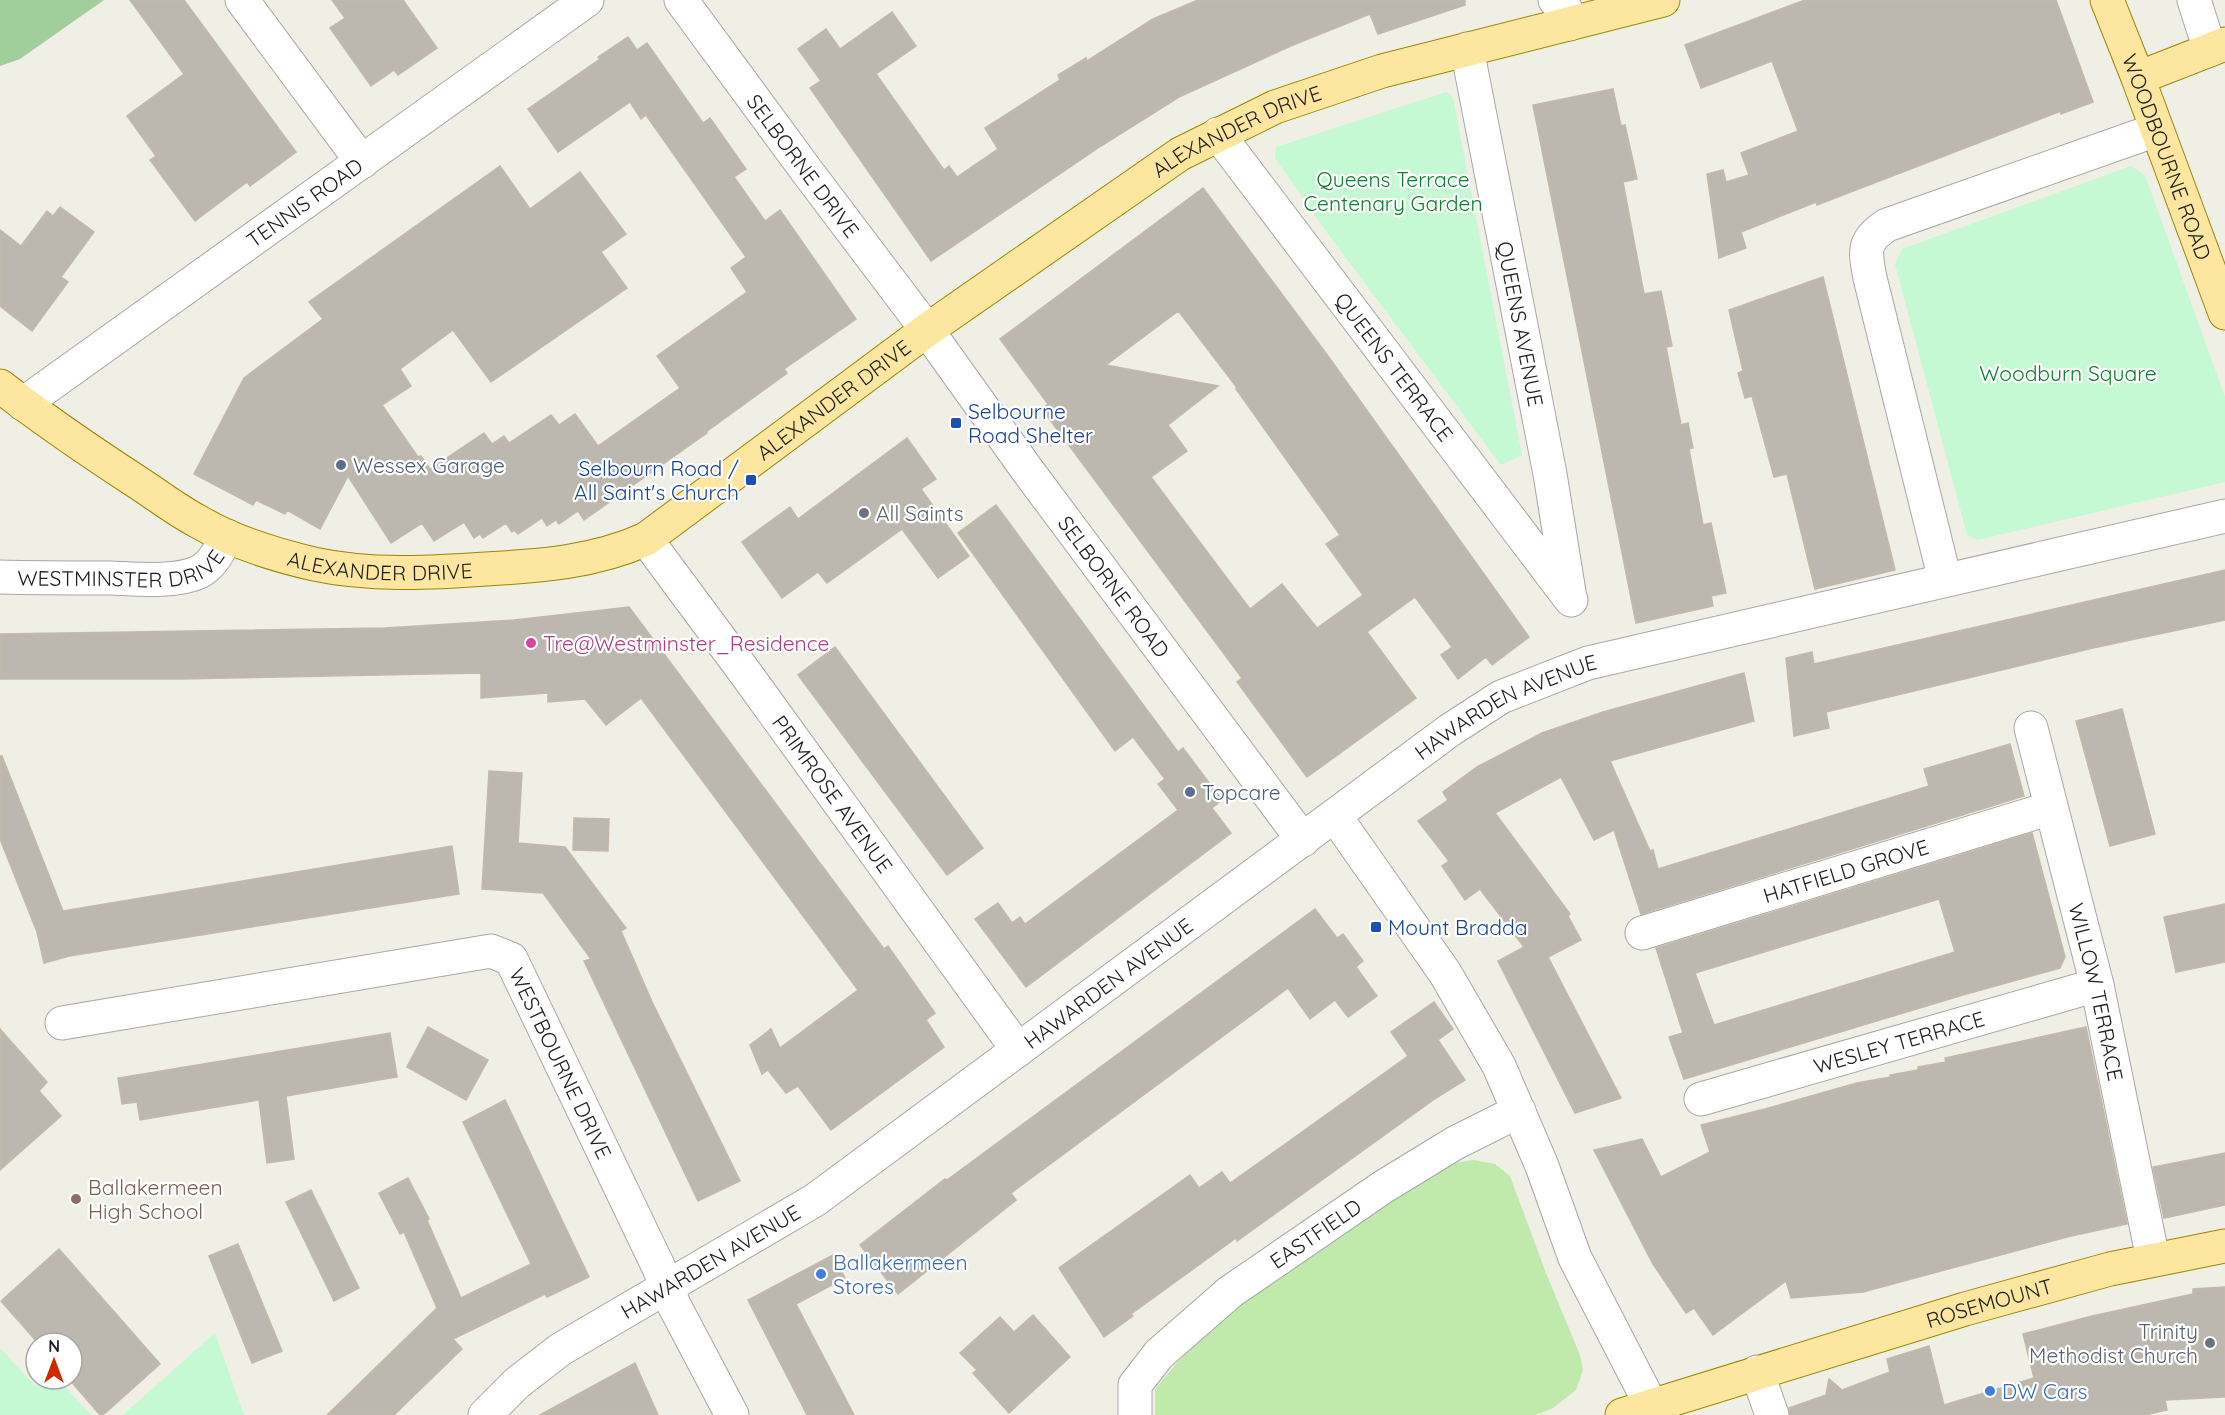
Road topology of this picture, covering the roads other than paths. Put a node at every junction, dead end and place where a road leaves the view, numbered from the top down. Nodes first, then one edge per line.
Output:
1 (242, 0) edge
2 (587, 0) edge
3 (681, 0) edge
4 (1663, 0) edge
5 (2107, 0) edge
6 (2194, 0) edge
7 (1563, 12) edge
8 (2217, 47) edge
9 (1467, 49) junction
10 (2138, 78) junction
11 (2156, 130) junction
12 (1218, 134) junction
13 (362, 162) junction
14 (2225, 313) edge
15 (927, 330) junction
16 (12, 395) edge
17 (2225, 516) edge
18 (226, 536) junction
19 (646, 539) junction
20 (0, 577) edge
21 (1945, 580) junction
22 (1571, 600) joint
23 (2031, 728) dead end
24 (2051, 808) junction
25 (1335, 816) junction
26 (1303, 840) junction
27 (1641, 933) dead end
28 (2097, 985) junction
29 (62, 1023) dead end
30 (1018, 1050) junction
31 (1701, 1098) dead end
32 (1519, 1111) junction
33 (2225, 1246) edge
34 (2153, 1259) junction
35 (666, 1286) junction
36 (1757, 1372) junction
37 (1135, 1400) edge
38 (1636, 1410) edge
39 (485, 1415) edge
40 (732, 1415) edge
41 (1772, 1415) edge

1 - 13 street
2 - 13 street, TENNIS ROAD
3 - 15 street, SELBORNE DRIVE
4 - 7 main road, ALEXANDER DRIVE
5 - 10 main road, WOODBOURNE ROAD
6 - 8 street
7 - 9 main road, ALEXANDER DRIVE
8 - 10 main road
9 - 12 main road, ALEXANDER DRIVE
9 - 22 street, QUEENS AVENUE
10 - 11 main road, WOODBOURNE ROAD
11 - 14 main road, WOODBOURNE ROAD
11 - 21 street
12 - 15 main road, ALEXANDER DRIVE
12 - 22 street, QUEENS TERRACE
13 - 16 street, TENNIS ROAD
15 - 19 main road, ALEXANDER DRIVE
15 - 26 street, SELBORNE ROAD
16 - 18 main road, ALEXANDER DRIVE
17 - 21 street
18 - 19 main road, ALEXANDER DRIVE
18 - 20 street, WESTMINSTER DRIVE
19 - 30 street, PRIMROSE AVENUE
21 - 25 street, HAWARDEN AVENUE
23 - 24 street, WILLOW TERRACE
24 - 27 street, HATFIELD GROVE
24 - 28 street, WILLOW TERRACE
25 - 26 street, HAWARDEN AVENUE
25 - 32 street
26 - 30 street, HAWARDEN AVENUE
28 - 31 street, WESLEY TERRACE
28 - 34 street, WILLOW TERRACE
29 - 35 street, WESTBOURNE DRIVE
30 - 35 street, HAWARDEN AVENUE
32 - 37 street, EASTFIELD
32 - 38 street
33 - 34 main road, ROSEMOUNT
34 - 36 main road, ROSEMOUNT
35 - 39 street, HAWARDEN AVENUE
35 - 40 street, WESTBOURNE DRIVE
36 - 38 main road, ROSEMOUNT
36 - 41 street

